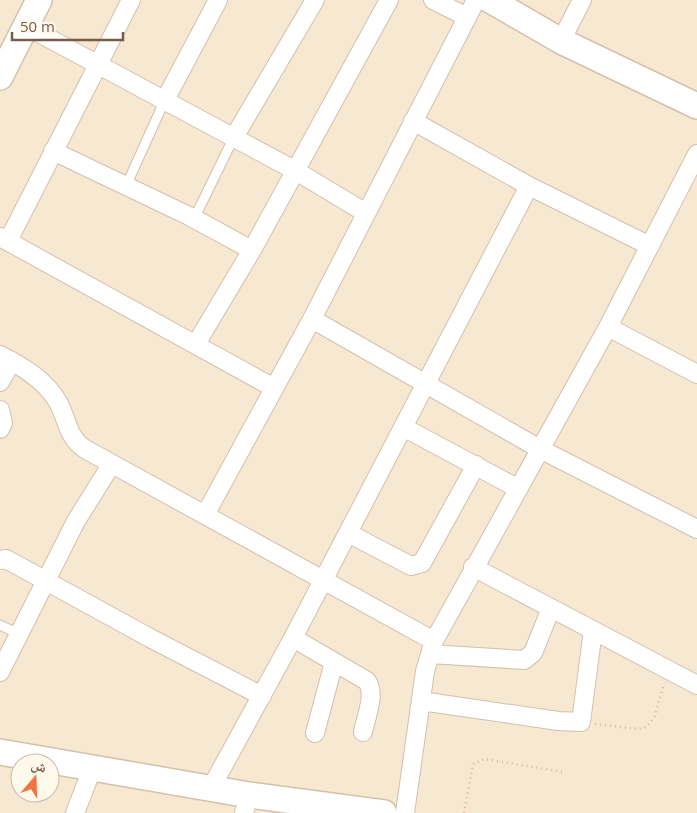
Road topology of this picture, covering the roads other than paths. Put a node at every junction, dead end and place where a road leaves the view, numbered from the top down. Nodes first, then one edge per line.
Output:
1 (38, 0) edge
2 (131, 0) edge
3 (218, 0) edge
4 (315, 0) edge
5 (390, 0) edge
6 (433, 0) edge
7 (476, 0) edge
8 (490, 0) edge
9 (582, 0) edge
10 (467, 17) junction
11 (26, 26) junction
12 (561, 40) junction
13 (97, 65) junction
14 (0, 76) edge
15 (164, 102) junction
16 (697, 106) edge
17 (413, 122) junction
18 (233, 139) junction
19 (53, 151) junction
20 (697, 154) edge
21 (296, 171) junction
22 (126, 186) junction
23 (529, 186) junction
24 (366, 212) junction
25 (194, 219) junction
26 (4, 239) edge
27 (650, 246) junction
28 (252, 250) junction
29 (312, 319) junction
30 (608, 327) junction
31 (196, 344) junction
32 (6, 358) edge
33 (697, 374) edge
34 (0, 382) edge
35 (425, 383) junction
36 (274, 388) junction
37 (0, 410) edge
38 (403, 428) junction
39 (0, 429) edge
40 (540, 449) junction
41 (110, 465) junction
42 (476, 465) junction
43 (517, 488) junction
44 (205, 515) junction
45 (697, 530) edge
46 (348, 533) junction
47 (0, 560) edge
48 (474, 567) junction
49 (45, 579) junction
50 (324, 579) junction
51 (551, 608) junction
52 (0, 625) edge
53 (593, 630) junction
54 (19, 634) junction
55 (293, 638) junction
56 (432, 648) junction
57 (334, 662) junction
58 (0, 672) edge
59 (697, 685) edge
60 (262, 696) junction
61 (421, 701) junction
62 (363, 732) dead end
63 (315, 733) dead end
64 (0, 752) edge
65 (92, 769) junction
66 (210, 788) junction
67 (247, 804) edge
68 (291, 807) edge
69 (75, 813) edge
70 (384, 813) edge
71 (405, 813) edge

1 - 11 street
2 - 13 street
3 - 15 street
4 - 18 street
5 - 21 street
6 - 10 street
7 - 10 street
8 - 12 street
9 - 12 street
10 - 17 street
11 - 13 street
11 - 14 street
12 - 16 street
13 - 15 street
13 - 19 street
15 - 18 street
15 - 22 lane
17 - 23 street
17 - 24 street
18 - 21 street
18 - 25 lane
19 - 22 street
19 - 26 street
20 - 27 street
21 - 24 street
21 - 28 street
22 - 25 street
23 - 27 street
23 - 35 street
24 - 29 street
25 - 28 street
26 - 31 street
27 - 30 street
28 - 31 street
29 - 35 street
29 - 36 street
30 - 33 street
30 - 40 street
31 - 36 street
32 - 34 street
32 - 41 street
35 - 38 street
35 - 40 street
36 - 44 street
37 - 39 street
38 - 42 street
38 - 46 street
40 - 43 street
40 - 45 street
41 - 44 street
41 - 49 street
42 - 43 street
42 - 46 street
43 - 48 street
44 - 50 street
46 - 50 street
47 - 49 street
48 - 51 street
48 - 56 street
49 - 54 street
49 - 60 street
50 - 55 street
50 - 56 street
51 - 53 street
51 - 56 street
52 - 54 lane
53 - 59 street
53 - 61 street
54 - 58 street
55 - 57 street
55 - 60 street
56 - 61 street
57 - 62 street
57 - 63 street
60 - 66 street
61 - 71 street
64 - 65 street
65 - 66 street
65 - 69 street
66 - 67 street
67 - 68 street
68 - 70 street

